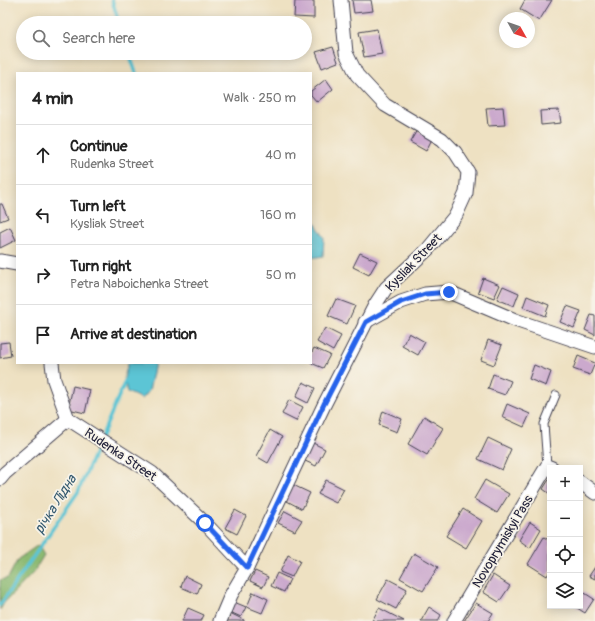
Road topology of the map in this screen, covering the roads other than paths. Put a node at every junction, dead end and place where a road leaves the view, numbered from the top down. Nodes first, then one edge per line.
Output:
1 (341, 0) edge
2 (0, 260) edge
3 (16, 264) edge
4 (366, 322) junction
5 (595, 347) edge
6 (52, 364) edge
7 (556, 395) dead end
8 (68, 420) junction
9 (550, 465) edge
10 (547, 472) edge
11 (0, 479) edge
12 (583, 484) edge
13 (595, 493) edge
14 (247, 568) junction
15 (220, 621) edge
16 (454, 621) edge

1 - 4 street, Kysliak Street
2 - 3 street
4 - 5 street
4 - 14 street, Kysliak Street
6 - 8 street
7 - 9 lane
8 - 11 street
8 - 14 street, Rudenka Street
10 - 16 street, Novoprymiskyi Pass
12 - 13 street
14 - 15 street, Kysliak Street

